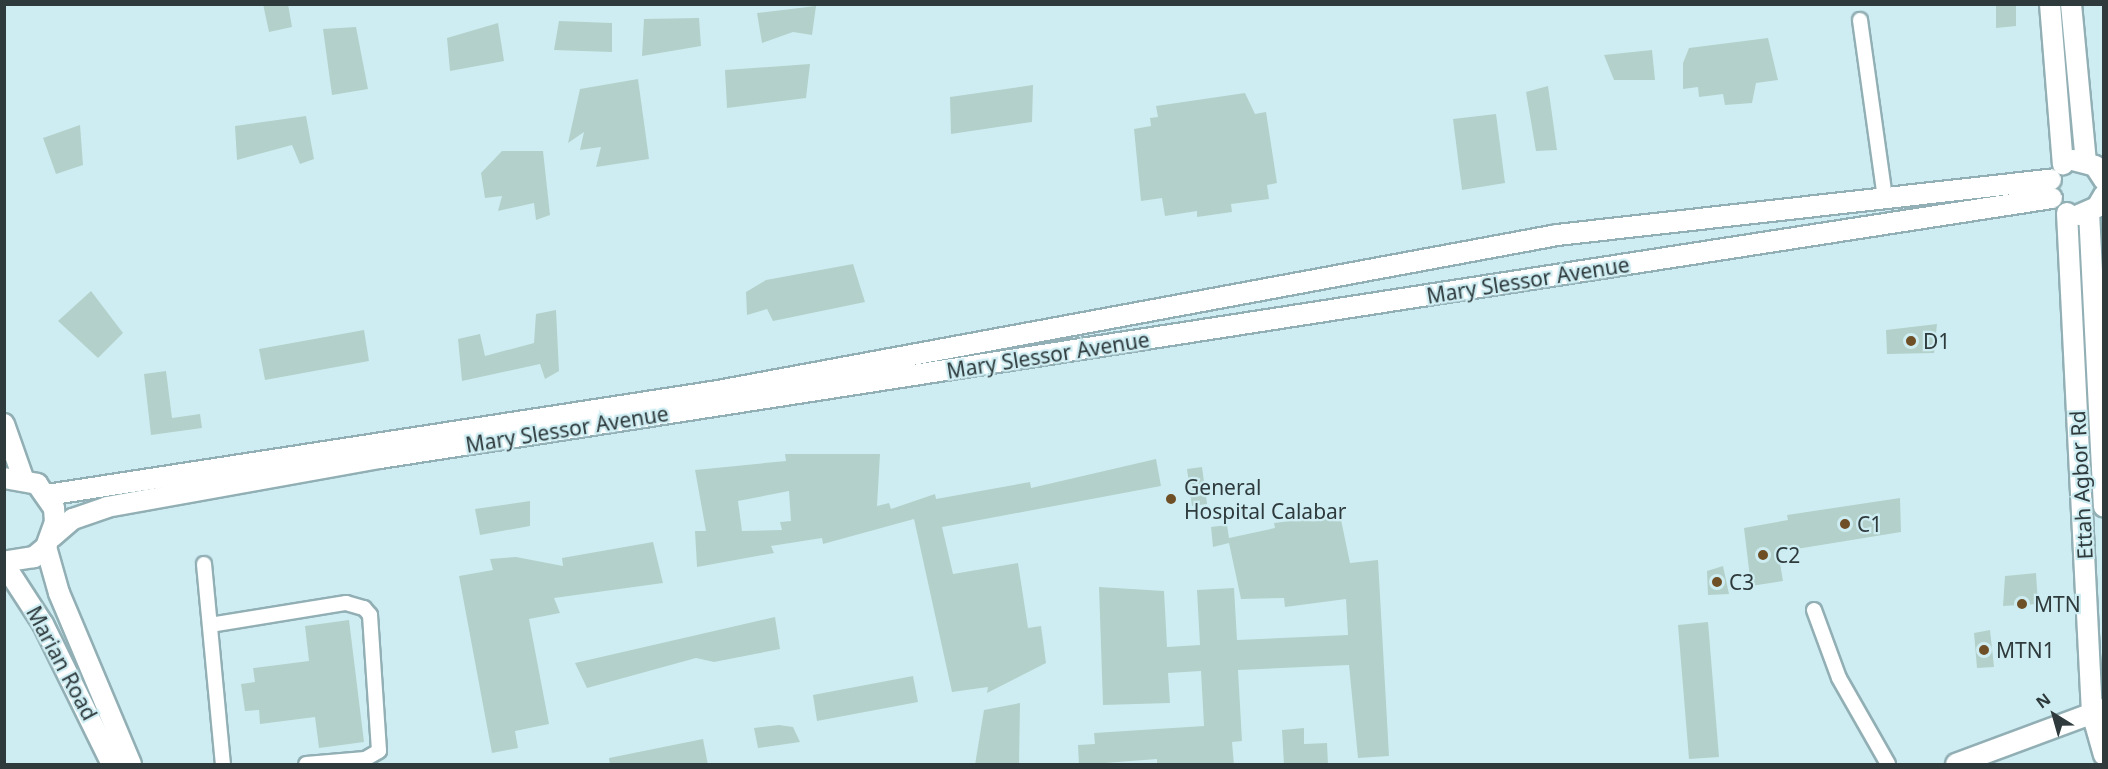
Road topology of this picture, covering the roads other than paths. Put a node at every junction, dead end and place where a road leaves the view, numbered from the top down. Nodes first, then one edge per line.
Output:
1 (2050, 4) edge
2 (2071, 4) edge
3 (1860, 20) dead end
4 (2063, 164) junction
5 (2099, 171) edge
6 (2051, 189) junction
7 (1884, 199) junction
8 (2098, 204) edge
9 (2067, 213) junction
10 (4, 424) edge
11 (14, 478) edge
12 (47, 495) junction
13 (2103, 507) edge
14 (49, 542) junction
15 (4, 563) edge
16 (204, 564) dead end
17 (1814, 610) dead end
18 (210, 625) junction
19 (2098, 711) edge
20 (2103, 755) edge
21 (112, 765) edge
22 (131, 765) edge
23 (223, 765) edge
24 (306, 765) edge
25 (1888, 765) edge
26 (1956, 765) edge

1 - 4 main road
2 - 5 main road
3 - 7 street
4 - 5 main road
4 - 6 main road
6 - 7 main road, Mary Slessor Avenue
6 - 9 main road
6 - 14 main road, Mary Slessor Avenue
7 - 12 main road, Mary Slessor Avenue
8 - 9 main road
8 - 13 main road, Ettah Agbor Rd
9 - 19 main road, Ettah Agbor Rd
10 - 11 main road
11 - 12 main road
12 - 14 main road
14 - 15 main road, Mary Slessor Avenue
14 - 22 main road
15 - 21 main road, Marian Road
16 - 18 street
17 - 25 street
18 - 23 street
18 - 24 street
19 - 20 main road, Ettah Agbor Rd
19 - 26 main road

